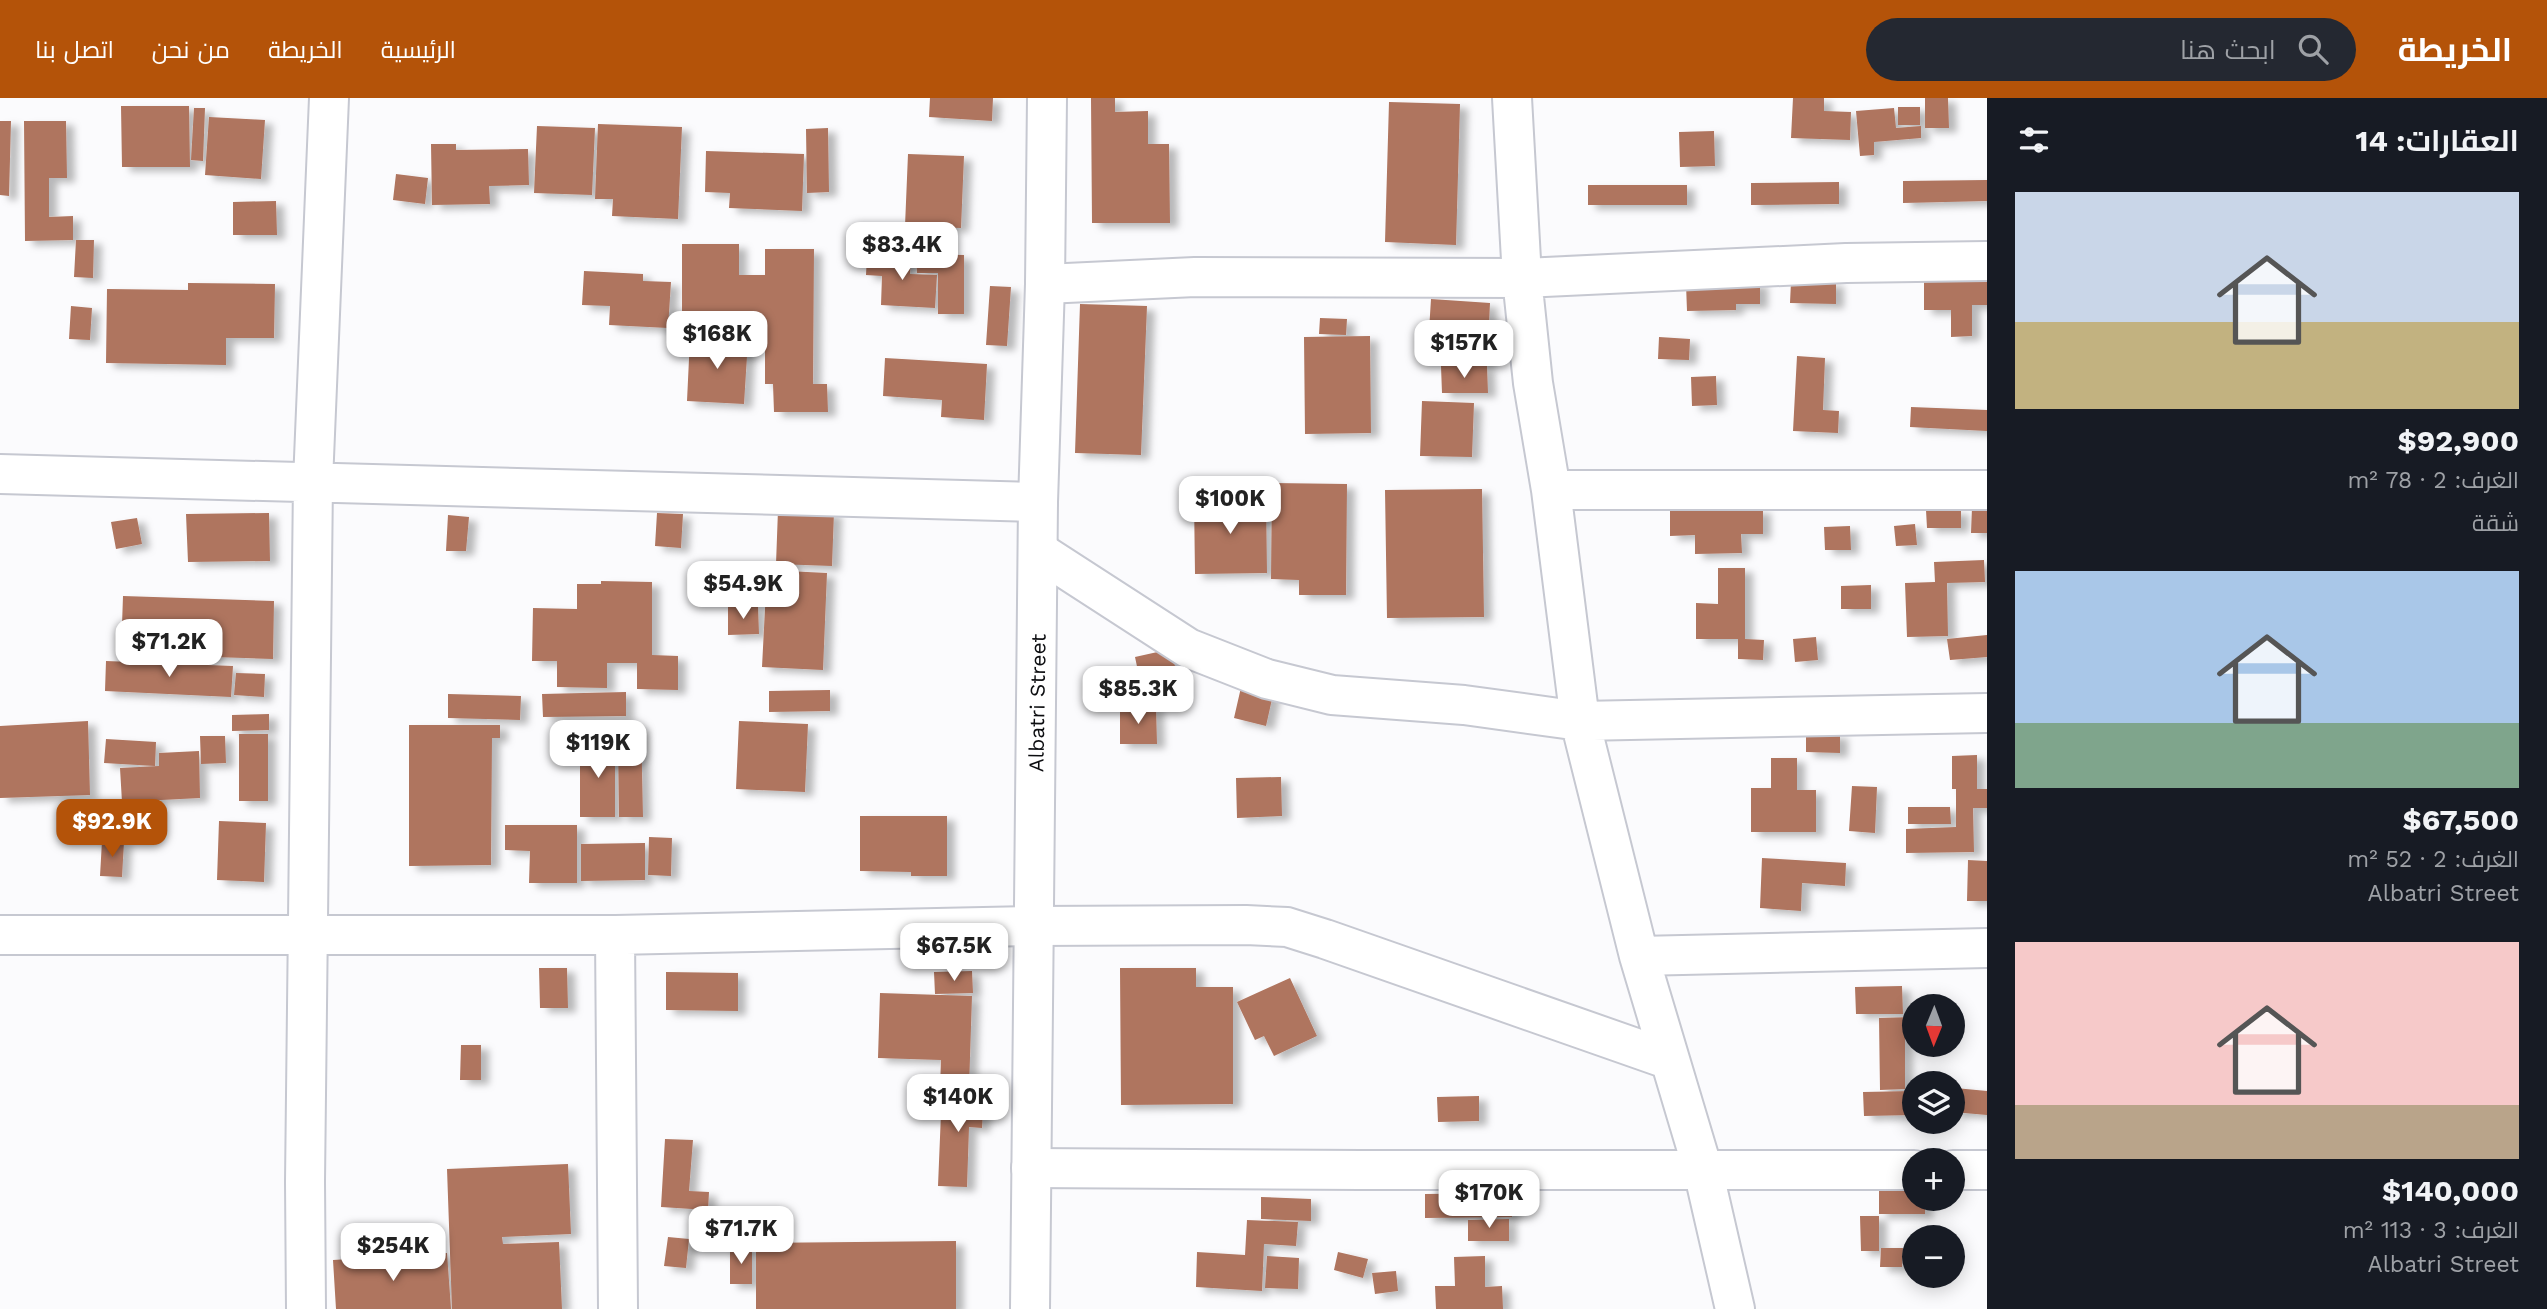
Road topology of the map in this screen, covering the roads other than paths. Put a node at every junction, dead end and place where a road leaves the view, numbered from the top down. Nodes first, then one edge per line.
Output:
1 (329, 98) edge
2 (1047, 98) edge
3 (1512, 98) edge
4 (1987, 261) edge
5 (1522, 278) junction
6 (1045, 284) junction
7 (0, 474) edge
8 (313, 482) junction
9 (1551, 490) junction
10 (1987, 490) edge
11 (1038, 502) junction
12 (1038, 551) junction
13 (1987, 713) edge
14 (1580, 721) junction
15 (1033, 926) junction
16 (309, 933) junction
17 (0, 935) edge
18 (615, 935) junction
19 (1987, 948) edge
20 (1639, 956) junction
21 (1670, 1060) junction
22 (1031, 1168) junction
23 (1703, 1170) junction
24 (1902, 1170) edge
25 (1965, 1170) edge
26 (1987, 1170) edge
27 (306, 1309) edge
28 (618, 1309) edge
29 (1030, 1309) edge
30 (1735, 1309) edge

1 - 8 street
2 - 6 street, Albatri Street
3 - 5 street
4 - 5 street
5 - 6 street
5 - 9 street
6 - 11 street, Albatri Street
7 - 8 street
8 - 11 street
8 - 16 street
9 - 10 street
9 - 14 street
11 - 12 street, Albatri Street
12 - 14 street
12 - 15 street, Albatri Street
13 - 14 street
14 - 20 street
15 - 18 street
15 - 21 street
15 - 22 street, Albatri Street
16 - 17 street
16 - 18 street
16 - 27 street
18 - 28 street
19 - 20 street
20 - 21 street
21 - 23 street
22 - 23 street
22 - 29 street, Albatri Street
23 - 24 street
23 - 30 street
25 - 26 street

